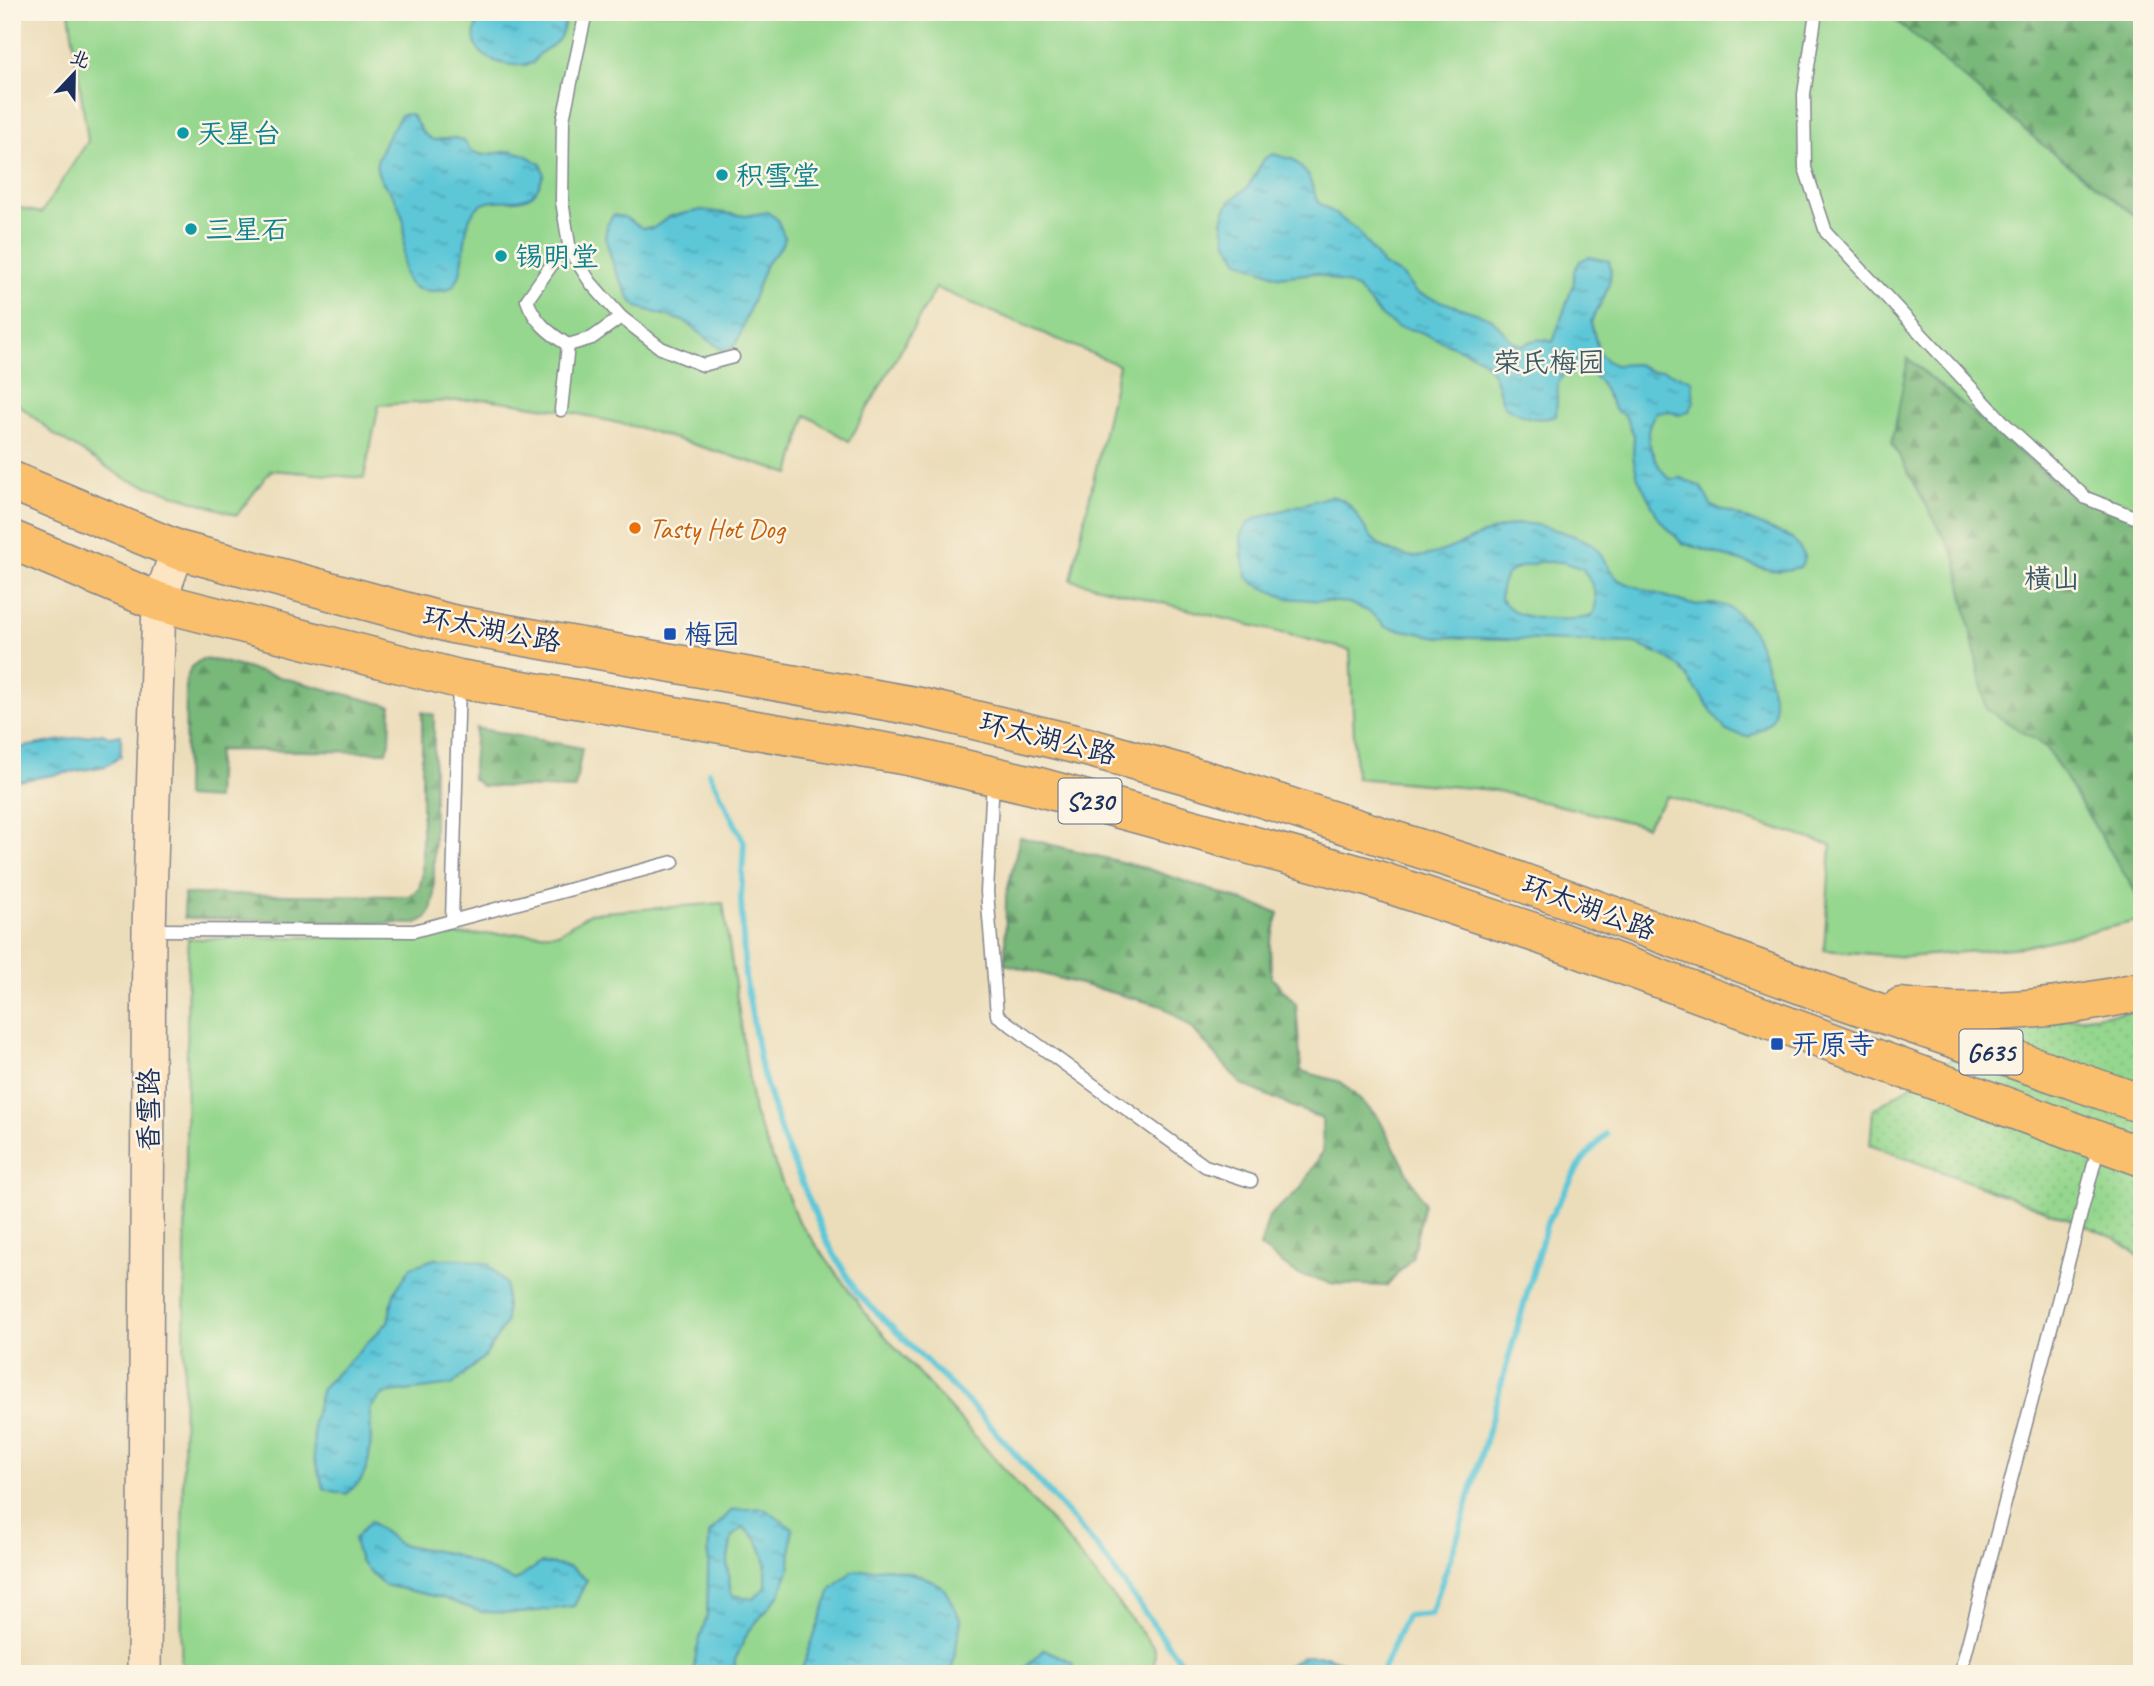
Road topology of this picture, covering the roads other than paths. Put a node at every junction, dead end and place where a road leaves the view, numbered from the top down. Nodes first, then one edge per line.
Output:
1 (586, 12) edge
2 (1816, 12) edge
3 (570, 251) junction
4 (621, 317) junction
5 (568, 345) junction
6 (733, 357) dead end
7 (561, 410) dead end
8 (12, 481) edge
9 (2142, 520) edge
10 (12, 540) edge
11 (178, 550) junction
12 (159, 602) junction
13 (459, 679) junction
14 (993, 776) junction
15 (673, 862) dead end
16 (452, 920) junction
17 (149, 930) junction
18 (2142, 991) edge
19 (1840, 999) junction
20 (2142, 1104) edge
21 (2100, 1142) junction
22 (2142, 1157) edge
23 (1251, 1181) dead end
24 (144, 1674) edge
25 (1960, 1674) edge

1 - 3 lane
2 - 9 lane
3 - 4 lane
3 - 5 lane
4 - 5 lane
4 - 6 lane
5 - 7 lane
8 - 11 highway, 环太湖公路 / S230
10 - 12 highway, 环太湖公路 / S230
11 - 12 street, 香雪路
11 - 19 highway, 环太湖公路 / S230
12 - 13 highway, 环太湖公路 / S230
12 - 17 street, 香雪路
13 - 14 highway, 环太湖公路 / S230
13 - 16 lane
14 - 21 highway, 环太湖公路 / S230
14 - 23 lane
15 - 16 lane
16 - 17 lane
17 - 24 street, 香雪路
18 - 19 highway
19 - 20 highway, 环太湖公路 / G635
21 - 22 highway, 环太湖公路 / S230
21 - 25 lane

